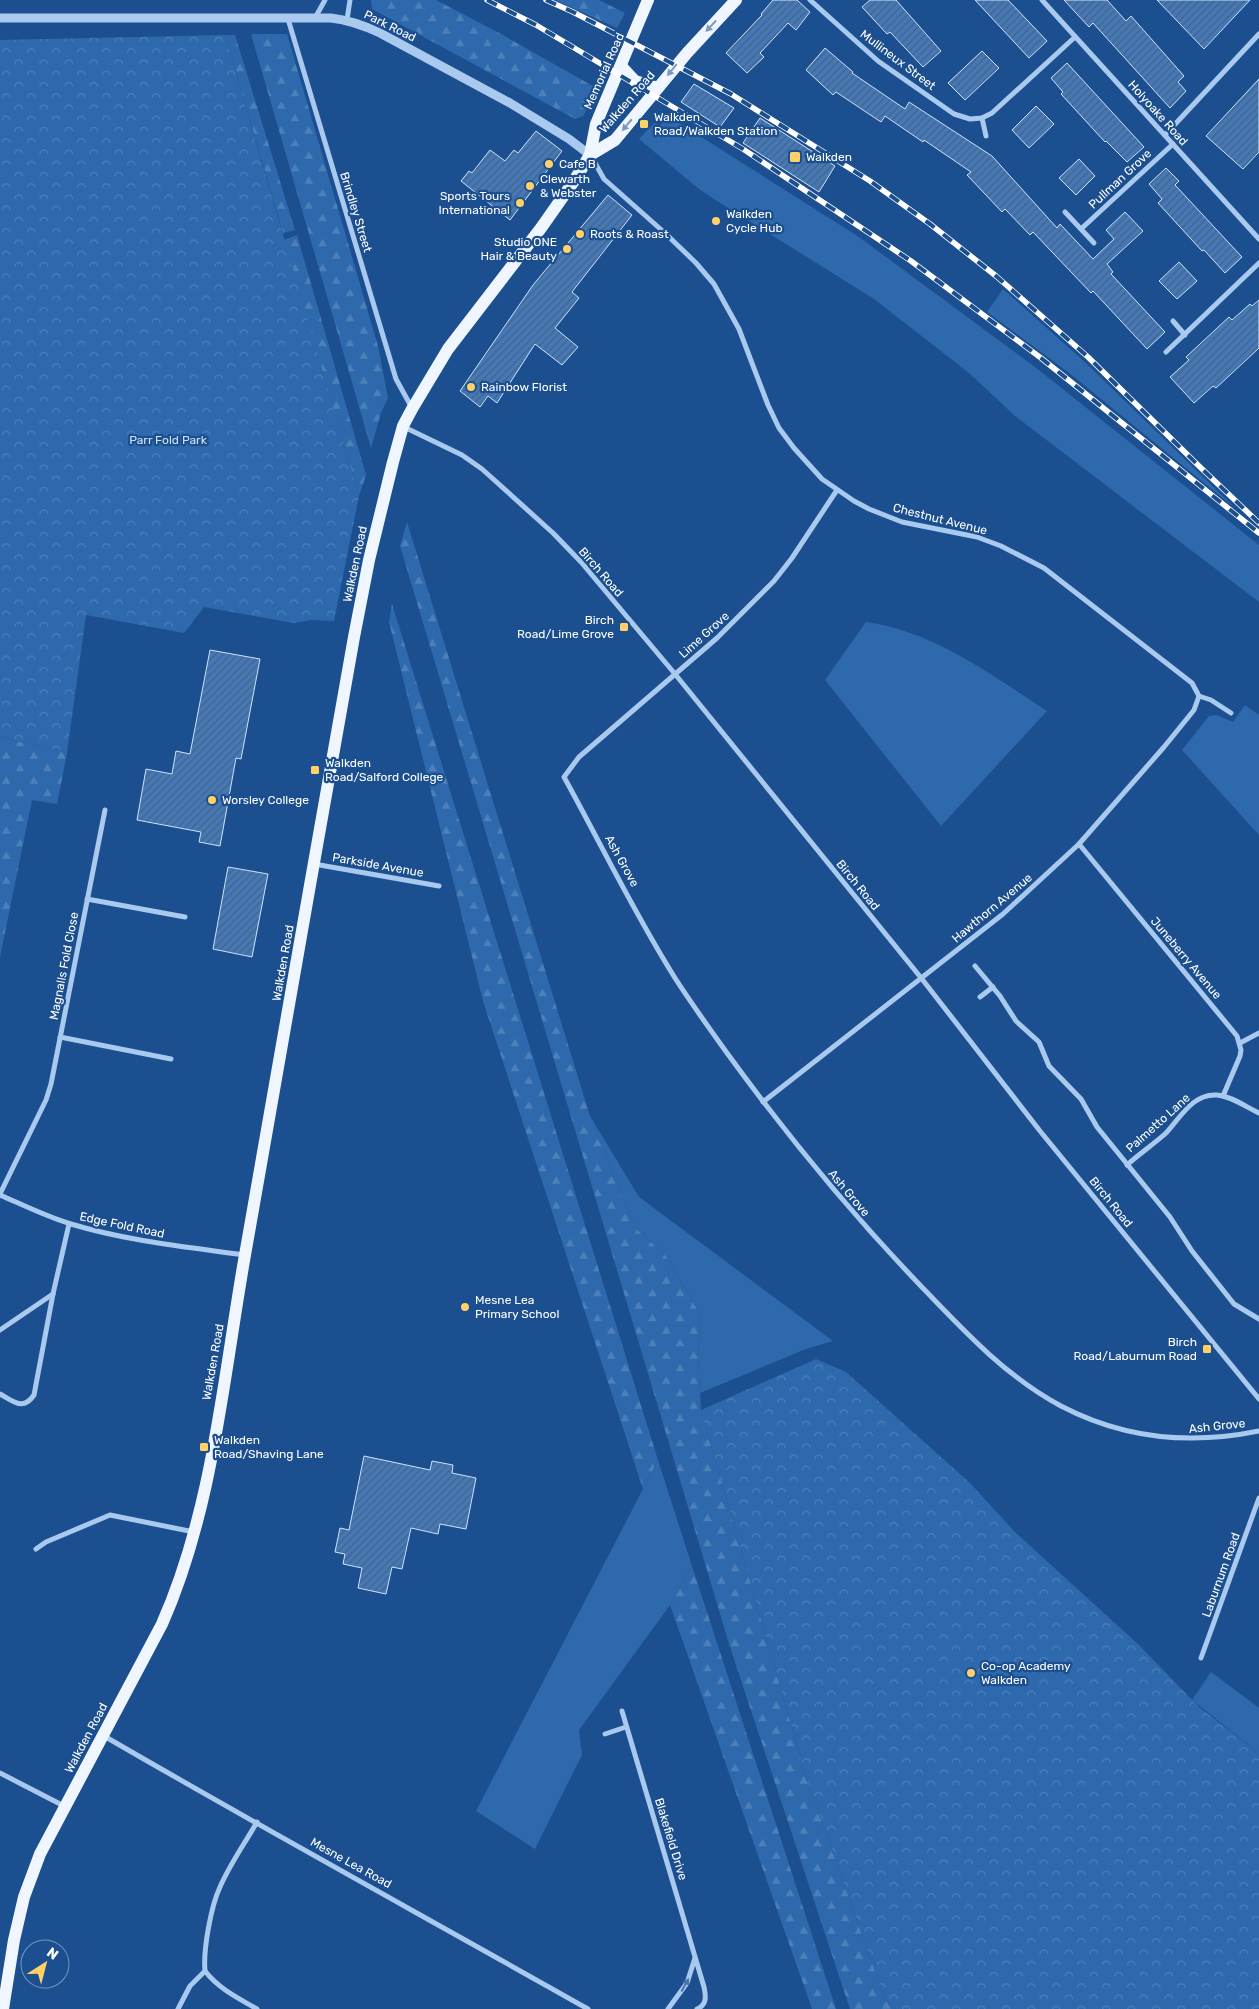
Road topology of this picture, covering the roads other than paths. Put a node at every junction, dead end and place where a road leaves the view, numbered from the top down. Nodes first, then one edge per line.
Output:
1 (325, 0) edge
2 (350, 0) edge
3 (648, 0) edge
4 (736, 0) edge
5 (810, 0) edge
6 (1042, 0) edge
7 (0, 18) edge
8 (315, 18) junction
9 (288, 19) junction
10 (346, 20) junction
11 (1259, 34) edge
12 (1075, 36) junction
13 (621, 66) junction
14 (658, 88) junction
15 (982, 118) junction
16 (1165, 135) junction
17 (986, 136) dead end
18 (1173, 144) junction
19 (590, 156) junction
20 (1066, 212) dead end
21 (1081, 229) junction
22 (1259, 239) edge
23 (1094, 243) dead end
24 (1259, 263) edge
25 (1173, 321) dead end
26 (1185, 335) junction
27 (1166, 352) dead end
28 (412, 409) junction
29 (403, 426) junction
30 (837, 490) junction
31 (675, 674) junction
32 (1199, 696) junction
33 (1231, 714) dead end
34 (564, 777) joint
35 (105, 810) dead end
36 (1079, 844) junction
37 (314, 864) junction
38 (439, 886) dead end
39 (87, 899) junction
40 (185, 918) dead end
41 (975, 966) dead end
42 (922, 979) junction
43 (993, 987) junction
44 (980, 997) dead end
45 (1259, 1033) edge
46 (60, 1037) junction
47 (1240, 1043) junction
48 (171, 1059) dead end
49 (1223, 1096) junction
50 (763, 1102) junction
51 (1259, 1113) edge
52 (1126, 1164) junction
53 (0, 1195) edge
54 (69, 1224) junction
55 (245, 1256) junction
56 (53, 1294) junction
57 (1259, 1319) edge
58 (0, 1330) edge
59 (0, 1394) edge
60 (1259, 1399) edge
61 (1259, 1431) edge
62 (1259, 1498) edge
63 (195, 1532) junction
64 (36, 1550) dead end
65 (1201, 1658) dead end
66 (622, 1711) dead end
67 (626, 1727) junction
68 (605, 1734) dead end
69 (104, 1736) junction
70 (0, 1773) edge
71 (64, 1807) junction
72 (257, 1822) junction
73 (696, 1958) junction
74 (205, 1971) junction
75 (3, 2009) edge
76 (178, 2009) edge
77 (257, 2009) edge
78 (588, 2009) edge
79 (668, 2009) edge
80 (697, 2009) edge

1 - 8 street
2 - 10 street
3 - 13 main road, Memorial Road
4 -> 14 main road, Walkden Road
5 - 15 street, Mullineux Street
6 - 12 street, Holyoake Road
7 - 9 street, Park Road
8 - 9 street, Park Road
8 - 10 street, Park Road
9 - 28 street, Brindley Street
10 - 19 street, Park Road
11 - 16 street
12 - 15 street
12 - 16 street, Holyoake Road
13 - 14 main road
13 - 19 main road, Memorial Road
14 -> 19 main road, Walkden Road
15 - 17 street
16 - 18 street, Holyoake Road
18 - 21 street, Pullman Grove
18 - 22 street, Holyoake Road
19 - 28 main road, Walkden Road
19 - 30 street, Chestnut Avenue
20 - 21 street
21 - 23 street
24 - 26 street
25 - 26 street
26 - 27 street
28 - 29 main road, Walkden Road
29 - 31 street, Birch Road
29 - 37 main road, Walkden Road
30 - 31 street, Lime Grove
30 - 32 street, Chestnut Avenue
31 - 34 street, Lime Grove
31 - 42 street, Birch Road
32 - 33 street, Chestnut Avenue
32 - 36 street, Hawthorn Avenue
34 - 50 street, Ash Grove
35 - 39 street, Magnalls Fold Close
36 - 42 street, Hawthorn Avenue
36 - 47 street, Juneberry Avenue
37 - 38 street, Parkside Avenue
37 - 55 main road, Walkden Road
39 - 40 street, Magnalls Fold Close
39 - 46 street, Magnalls Fold Close
41 - 43 street
42 - 50 street, Hawthorn Avenue
42 - 60 street, Birch Road
43 - 44 street
43 - 52 street
45 - 47 street
46 - 48 street, Magnalls Fold Close
46 - 53 street, Magnalls Fold Close
47 - 49 street
49 - 51 street
49 - 52 street, Palmetto Lane
50 - 61 street, Ash Grove
52 - 57 street
53 - 54 street, Edge Fold Road
54 - 55 street, Edge Fold Road
54 - 56 street
55 - 63 main road, Walkden Road
56 - 58 street
56 - 59 street
62 - 65 street, Laburnum Road
63 - 64 street
63 - 69 main road, Walkden Road
66 - 67 street, Blakefield Drive
67 - 68 street
67 - 73 street, Blakefield Drive
69 - 71 main road, Walkden Road
69 - 72 street, Mesne Lea Road
70 - 71 street
71 - 75 main road, Walkden Road
72 - 74 street
72 - 78 street, Mesne Lea Road
79 -> 73 street
73 - 80 street, Blakefield Drive
74 - 76 street
74 - 77 street

